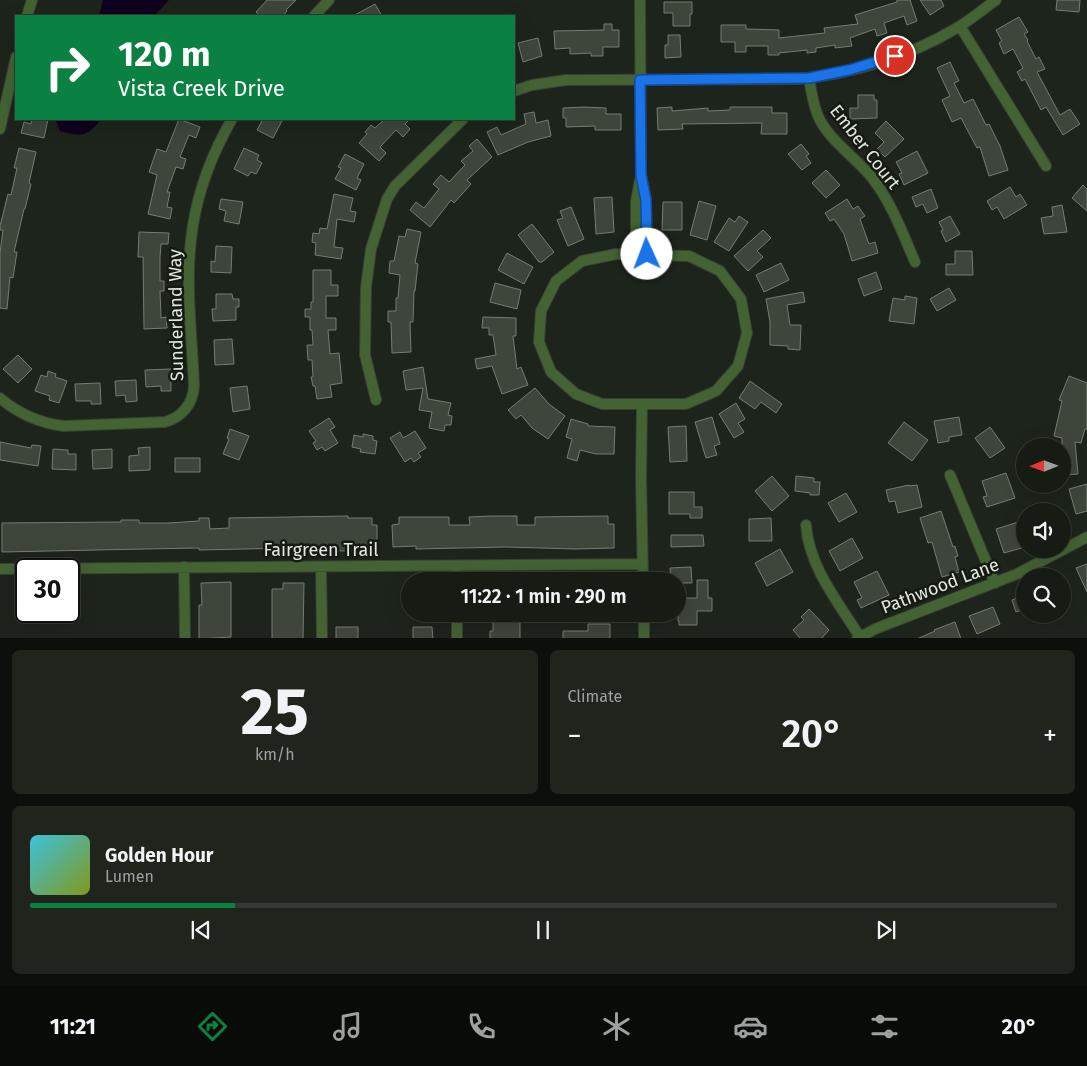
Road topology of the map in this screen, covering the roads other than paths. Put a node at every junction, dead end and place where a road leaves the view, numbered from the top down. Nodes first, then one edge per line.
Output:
1 (32, 0) edge
2 (329, 0) edge
3 (640, 0) edge
4 (996, 0) edge
5 (27, 15) edge
6 (315, 15) edge
7 (960, 26) junction
8 (15, 62) edge
9 (809, 78) junction
10 (640, 80) junction
11 (515, 91) edge
12 (232, 120) edge
13 (462, 120) edge
14 (0, 129) edge
15 (1046, 166) dead end
16 (641, 175) junction
17 (636, 254) junction
18 (647, 254) junction
19 (915, 262) dead end
20 (0, 398) edge
21 (376, 400) dead end
22 (642, 405) junction
23 (950, 475) dead end
24 (806, 525) dead end
25 (1087, 537) edge
26 (643, 564) junction
27 (456, 566) junction
28 (184, 567) junction
29 (321, 567) junction
30 (0, 569) edge
31 (456, 572) edge
32 (643, 572) edge
33 (995, 583) junction
34 (457, 622) edge
35 (644, 622) edge
36 (184, 638) edge
37 (322, 638) edge
38 (457, 638) edge
39 (644, 638) edge
40 (859, 638) edge

1 - 5 street
2 - 6 street
3 - 10 street
4 - 7 street
7 - 9 street
7 - 15 street
8 - 14 street
9 - 10 street
9 - 19 street, Ember Court
10 - 11 street
10 - 16 street
12 - 20 street, Sunderland Way
13 - 21 street
16 - 17 street
16 - 18 street
17 - 18 street
17 - 22 street
18 - 22 street
22 - 26 street
23 - 33 street
24 - 40 street
25 - 33 street, Pathwood Lane
26 - 27 street, Fairgreen Trail
26 - 32 street
27 - 29 street, Fairgreen Trail
27 - 31 street
28 - 29 street, Fairgreen Trail
28 - 30 street, Fairgreen Trail
28 - 36 street
29 - 37 street
33 - 40 street, Pathwood Lane
34 - 38 street
35 - 39 street

